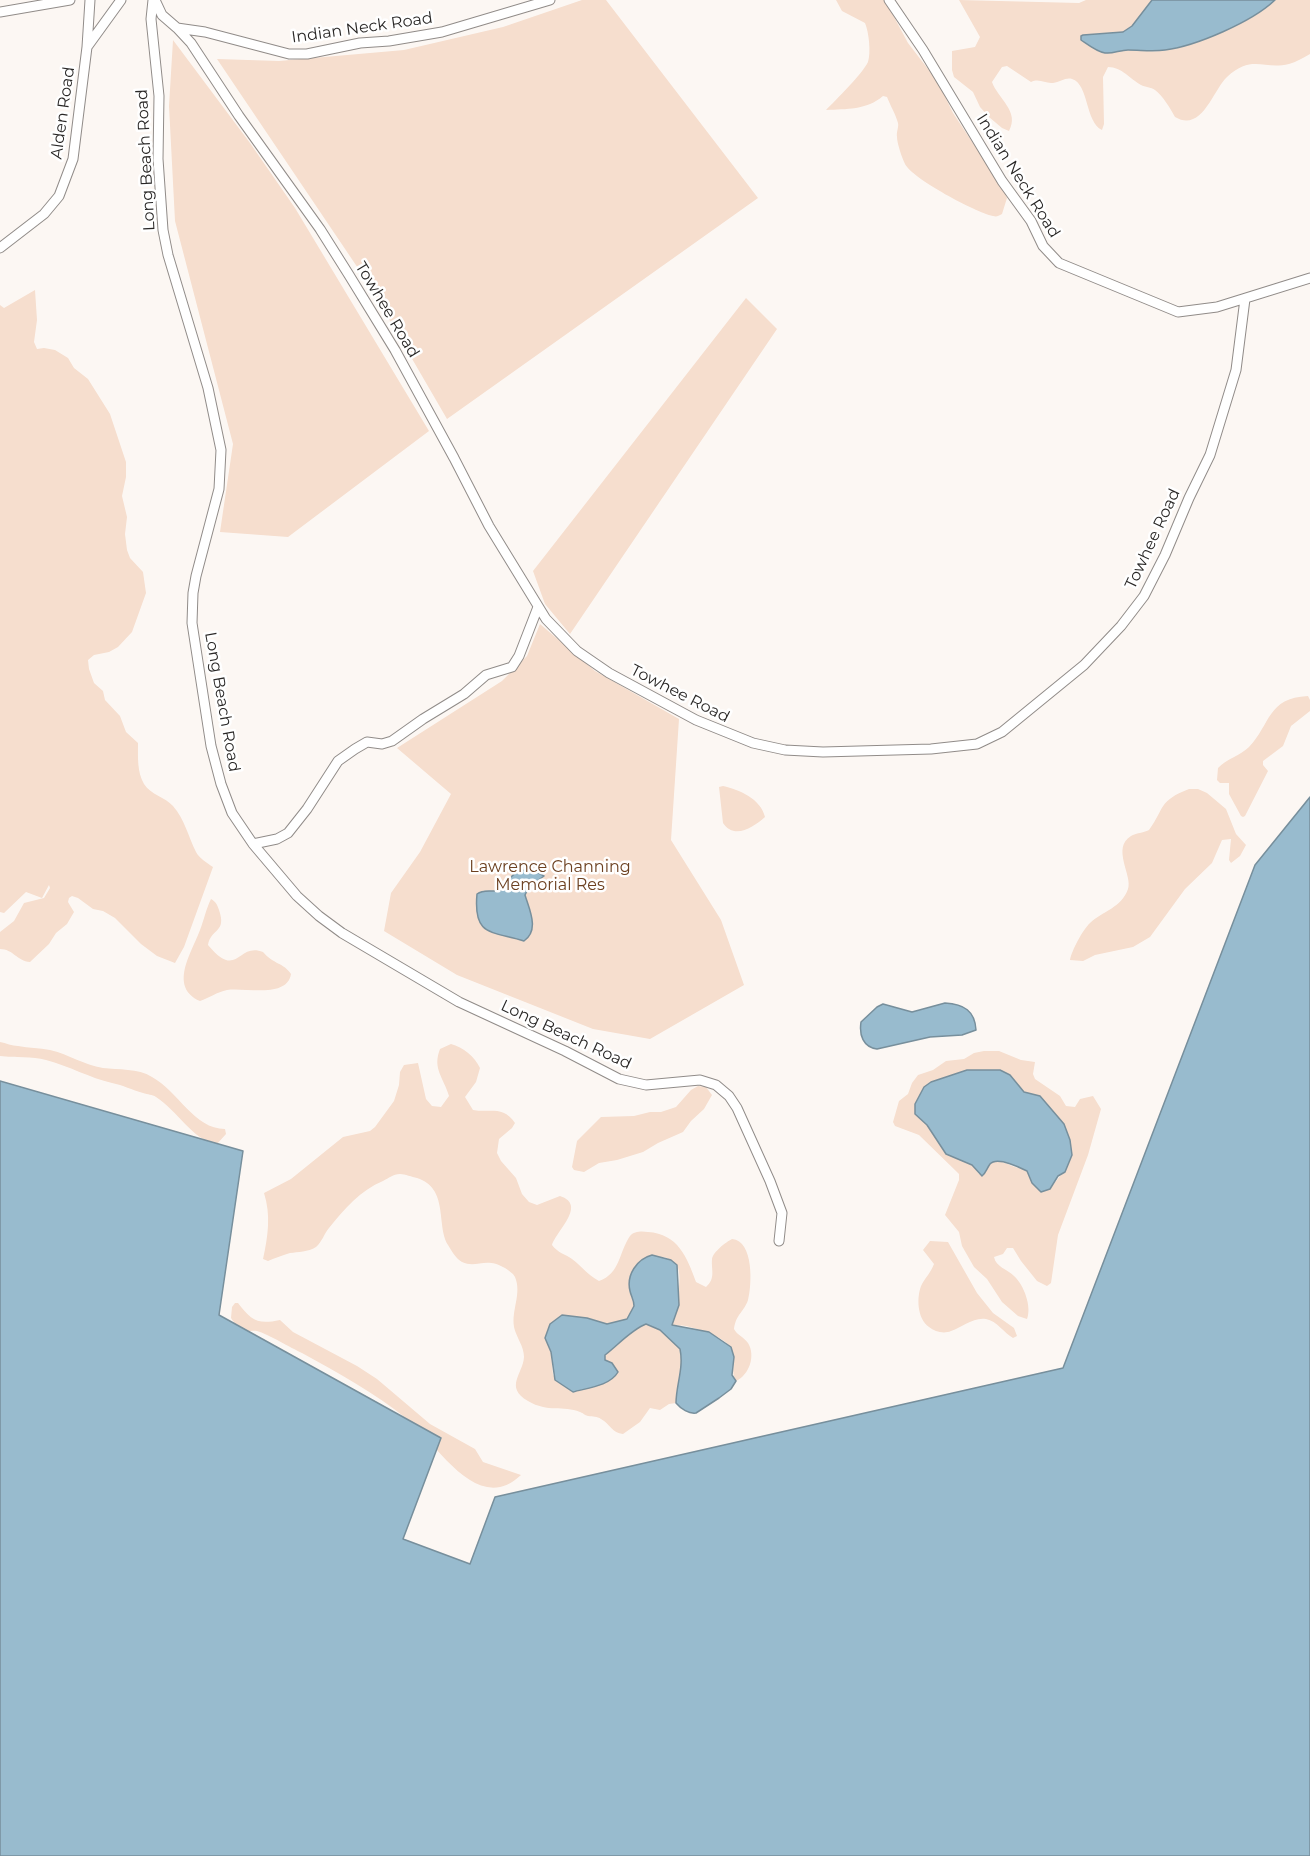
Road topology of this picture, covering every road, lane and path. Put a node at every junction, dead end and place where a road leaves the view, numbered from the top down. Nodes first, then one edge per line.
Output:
1 (70, 0) edge
2 (90, 0) edge
3 (121, 0) edge
4 (154, 0) edge
5 (550, 0) edge
6 (889, 0) edge
7 (0, 12) edge
8 (177, 28) junction
9 (87, 47) junction
10 (0, 248) edge
11 (1310, 278) edge
12 (1245, 298) junction
13 (538, 607) junction
14 (253, 844) junction
15 (779, 1241) dead end

1 - 7 street
2 - 9 street
3 - 9 street, Alden Road
4 - 8 street
4 - 14 street, Long Beach Road
5 - 8 street, Indian Neck Road
6 - 12 street, Indian Neck Road
8 - 13 street, Towhee Road
9 - 10 street, Alden Road
11 - 12 street, Indian Neck Road
12 - 13 street, Towhee Road
13 - 14 street
14 - 15 street, Long Beach Road

